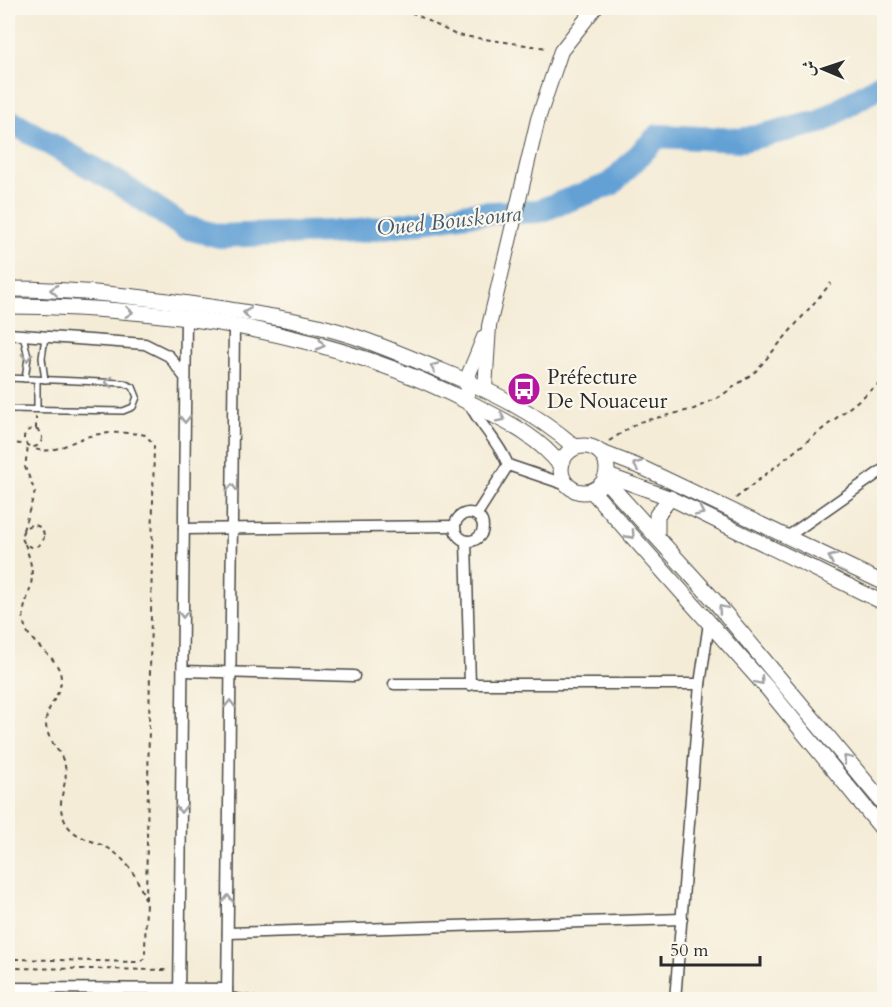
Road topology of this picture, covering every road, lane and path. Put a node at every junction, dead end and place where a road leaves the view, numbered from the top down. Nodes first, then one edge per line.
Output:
1 (403, 8) edge
2 (596, 8) edge
3 (561, 51) junction
4 (831, 283) dead end
5 (8, 289) edge
6 (8, 306) edge
7 (186, 318) junction
8 (489, 326) junction
9 (234, 327) junction
10 (8, 334) edge
11 (23, 335) junction
12 (45, 336) junction
13 (8, 378) edge
14 (184, 378) junction
15 (25, 379) junction
16 (38, 380) junction
17 (45, 380) junction
18 (885, 380) edge
19 (466, 381) junction
20 (485, 389) junction
21 (468, 401) junction
22 (8, 409) edge
23 (37, 409) junction
24 (8, 442) edge
25 (29, 446) junction
26 (575, 447) junction
27 (599, 451) junction
28 (508, 465) junction
29 (561, 466) junction
30 (885, 469) edge
31 (606, 478) junction
32 (567, 485) junction
33 (592, 491) junction
34 (670, 498) junction
35 (725, 509) junction
36 (477, 514) junction
37 (454, 526) junction
38 (184, 529) junction
39 (232, 529) junction
40 (23, 530) junction
41 (657, 537) junction
42 (787, 537) junction
43 (466, 541) junction
44 (25, 544) junction
45 (885, 583) edge
46 (885, 603) edge
47 (709, 623) junction
48 (183, 671) junction
49 (230, 673) junction
50 (354, 676) dead end
51 (394, 684) dead end
52 (700, 684) junction
53 (470, 685) junction
54 (885, 804) edge
55 (885, 831) edge
56 (147, 905) junction
57 (682, 919) junction
58 (228, 933) junction
59 (15, 959) dead end
60 (8, 968) edge
61 (180, 970) junction
62 (8, 988) edge
63 (180, 994) edge
64 (227, 994) edge
65 (256, 999) edge
66 (675, 999) edge

1 - 3 path
2 - 3 street
3 - 8 street
4 - 27 path
19 -> 5 main road
6 -> 7 main road
7 - 9 main road
7 - 14 street
8 - 19 street
8 - 20 street
9 -> 21 main road
39 -> 9 street
10 - 11 street
11 - 12 street
11 -> 15 lane
12 - 14 street
12 - 17 lane
13 - 15 lane
14 -> 38 street
15 - 16 lane
16 - 17 lane
16 - 23 lane
23 -> 17 lane
18 - 35 path
19 - 20 main road
19 - 21 street
20 - 26 main road
21 - 28 street
21 -> 29 main road
22 - 23 lane
24 - 25 path
25 - 25 path
25 - 40 path
25 - 56 path
26 - 27 main road
26 - 29 main road
27 - 31 main road
35 -> 27 street
28 - 32 street
28 - 36 street
29 - 32 main road
30 - 42 street
31 - 33 main road
31 - 34 street
31 - 41 main road
32 - 33 main road
33 -> 47 main road
34 - 41 main road
34 -> 46 street
35 - 42 street
36 - 37 street
36 - 43 street
37 - 39 street
37 - 43 street
38 - 39 street
38 -> 48 street
39 - 49 street
40 - 44 path
40 - 44 path
54 -> 41 main road
45 -> 42 street
43 - 53 street
44 - 56 path
47 - 52 street
47 -> 55 main road
48 - 49 street
48 -> 61 street
49 - 50 street
58 -> 49 street
51 - 53 street
52 - 53 street
52 - 57 street
56 - 59 path
57 - 58 street
57 - 66 street
58 - 64 street
60 - 61 path
61 - 63 street
62 - 63 street
63 - 64 street
64 - 65 lane

